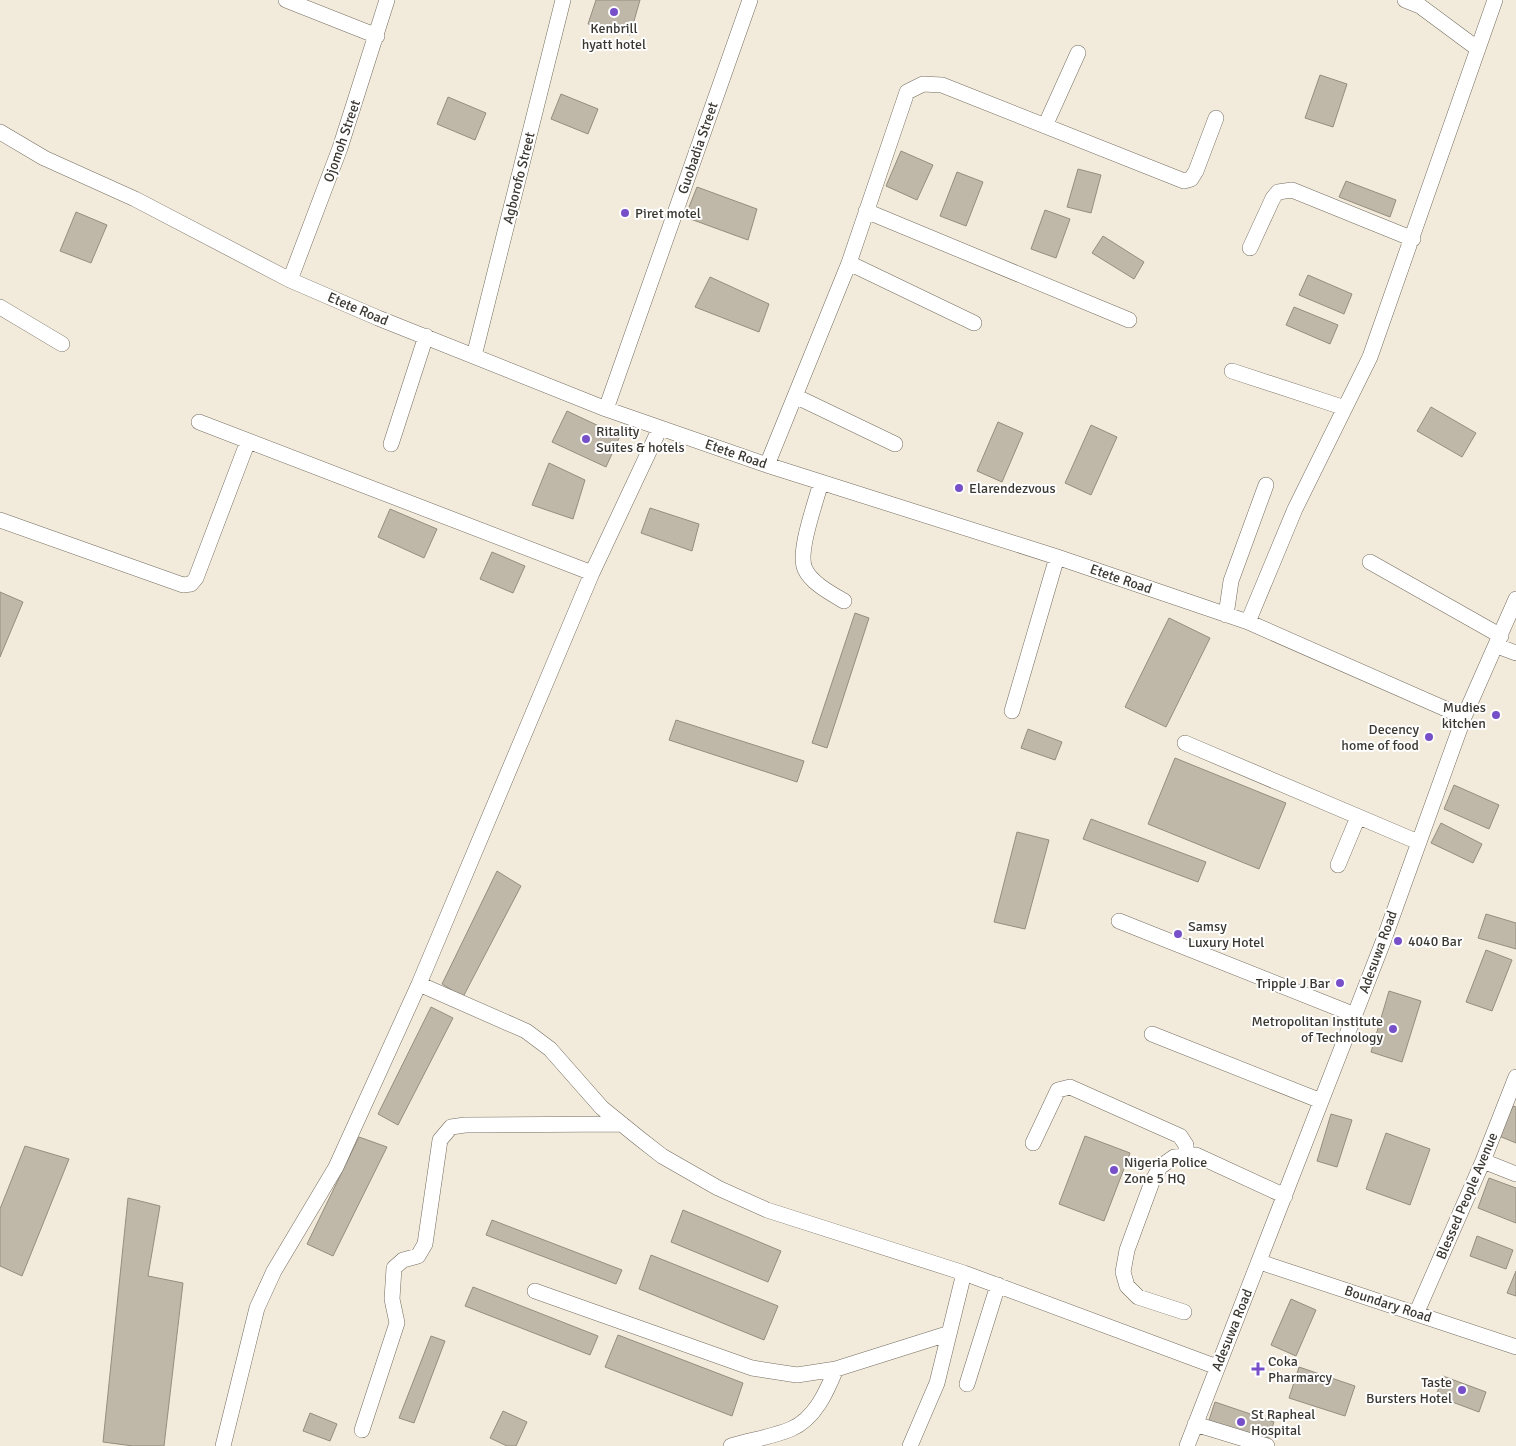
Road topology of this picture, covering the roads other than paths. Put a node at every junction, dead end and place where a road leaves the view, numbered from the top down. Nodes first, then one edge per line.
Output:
1 (286, 0) edge
2 (387, 0) edge
3 (563, 0) edge
4 (750, 0) edge
5 (1405, 0) edge
6 (1495, 0) edge
7 (377, 36) junction
8 (1478, 49) junction
9 (1078, 53) dead end
10 (1216, 118) dead end
11 (1045, 126) junction
12 (0, 132) edge
13 (866, 211) junction
14 (1413, 239) junction
15 (1250, 248) dead end
16 (849, 263) junction
17 (290, 280) junction
18 (0, 307) edge
19 (1129, 320) dead end
20 (974, 322) dead end
21 (426, 336) junction
22 (62, 344) dead end
23 (474, 356) junction
24 (1232, 371) dead end
25 (795, 396) junction
26 (606, 408) junction
27 (1345, 408) junction
28 (199, 422) dead end
29 (660, 428) junction
30 (248, 441) junction
31 (391, 444) dead end
32 (895, 444) dead end
33 (767, 465) junction
34 (821, 482) junction
35 (1266, 485) dead end
36 (0, 520) edge
37 (1058, 557) junction
38 (1370, 562) dead end
39 (592, 573) junction
40 (1516, 599) edge
41 (844, 601) dead end
42 (1226, 615) junction
43 (1248, 622) junction
44 (1499, 641) junction
45 (1516, 652) edge
46 (1012, 711) dead end
47 (1464, 717) junction
48 (1185, 743) dead end
49 (1358, 817) junction
50 (1418, 842) junction
51 (1338, 865) dead end
52 (1119, 921) dead end
53 (419, 984) junction
54 (1355, 1015) junction
55 (1152, 1034) dead end
56 (1516, 1077) edge
57 (1321, 1102) junction
58 (622, 1124) junction
59 (1033, 1143) dead end
60 (1186, 1154) junction
61 (1484, 1161) junction
62 (1516, 1174) edge
63 (1285, 1196) junction
64 (1260, 1262) junction
65 (964, 1273) junction
66 (998, 1285) junction
67 (535, 1291) dead end
68 (1184, 1312) dead end
69 (1416, 1314) junction
70 (948, 1334) junction
71 (1516, 1347) edge
72 (1217, 1367) junction
73 (836, 1369) junction
74 (967, 1384) dead end
75 (1195, 1424) junction
76 (362, 1430) dead end
77 (223, 1446) edge
78 (731, 1446) edge
79 (910, 1446) edge
80 (1187, 1446) edge
81 (1267, 1446) edge

1 - 7 street
2 - 7 street, Ojomoh Street
3 - 23 street, Agborofo Street
4 - 26 street, Guobadia Street
5 - 8 street
6 - 8 street
7 - 17 street, Ojomoh Street
8 - 14 street
9 - 11 street
10 - 11 street
11 - 13 street
12 - 17 street, Etete Road
13 - 16 street
13 - 19 street
14 - 15 street
14 - 27 street
16 - 20 street
16 - 25 street
17 - 21 street, Etete Road
18 - 22 street
21 - 23 street, Etete Road
21 - 31 street
23 - 26 street, Etete Road
24 - 27 street
25 - 32 street
25 - 33 street
26 - 29 street, Etete Road
27 - 43 street
28 - 30 street
29 - 33 street, Etete Road
29 - 39 street
30 - 36 street
30 - 39 street
33 - 34 street, Etete Road
34 - 37 street, Etete Road
34 - 41 street
35 - 42 street
37 - 42 street, Etete Road
37 - 46 street
38 - 44 street
39 - 53 street
40 - 44 street, Adesuwa Road
42 - 43 street, Etete Road
43 - 47 street, Etete Road
44 - 45 street
44 - 47 street, Adesuwa Road
47 - 50 street, Adesuwa Road
48 - 49 street
49 - 50 street
49 - 51 street
50 - 54 street, Adesuwa Road
52 - 54 street
53 - 58 street
53 - 77 street
54 - 57 street, Adesuwa Road
55 - 57 street
56 - 61 street, Blessed People Avenue
57 - 63 street, Adesuwa Road
58 - 65 street
58 - 76 street
59 - 60 street
60 - 63 street
60 - 68 street
61 - 62 street
61 - 69 street, Blessed People Avenue
63 - 64 street, Adesuwa Road
64 - 69 street, Boundary Road
64 - 72 street, Adesuwa Road
65 - 66 street
65 - 70 street
66 - 72 street
66 - 74 street
67 - 73 street
69 - 71 street, Boundary Road
70 - 73 street
70 - 79 street
72 - 75 street, Adesuwa Road
73 - 78 street
75 - 80 street, Adesuwa Road
75 - 81 street

